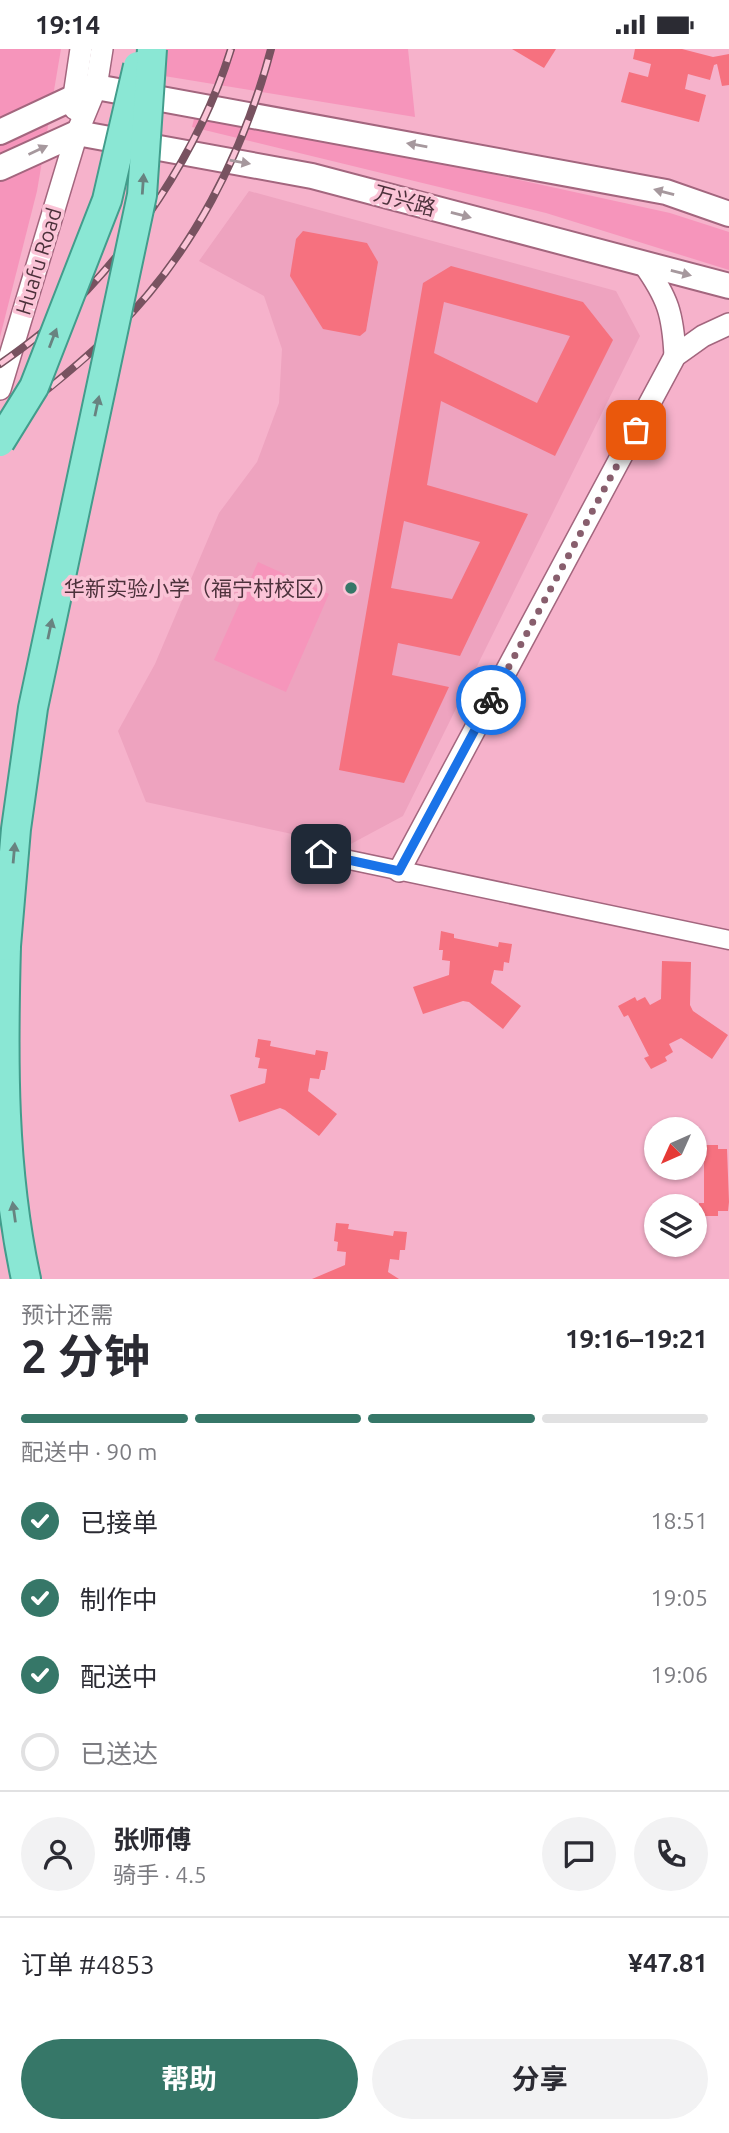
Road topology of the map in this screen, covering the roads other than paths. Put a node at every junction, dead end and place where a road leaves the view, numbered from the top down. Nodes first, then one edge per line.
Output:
1 (81, 49) edge
2 (102, 49) edge
3 (141, 49) edge
4 (152, 49) edge
5 (85, 92) junction
6 (0, 132) edge
7 (77, 132) junction
8 (0, 168) edge
9 (729, 214) edge
10 (643, 263) junction
11 (729, 286) edge
12 (729, 324) edge
13 (676, 356) junction
14 (0, 389) edge
15 (0, 442) edge
16 (321, 854) dead end
17 (399, 871) junction
18 (729, 940) edge
19 (26, 1279) edge

1 - 5 street, Huafu Road
2 - 5 street, Huafu Road
15 -> 3 main road, bridge
19 -> 4 main road, bridge
5 - 6 main road
5 - 7 street, Huafu Road
9 -> 5 main road
8 -> 7 main road
7 -> 10 main road, 万兴路
7 - 14 street, Huafu Road
10 -> 11 main road, 万兴路
10 - 13 street
12 - 13 street
13 - 17 street
16 - 17 street
17 - 18 street

